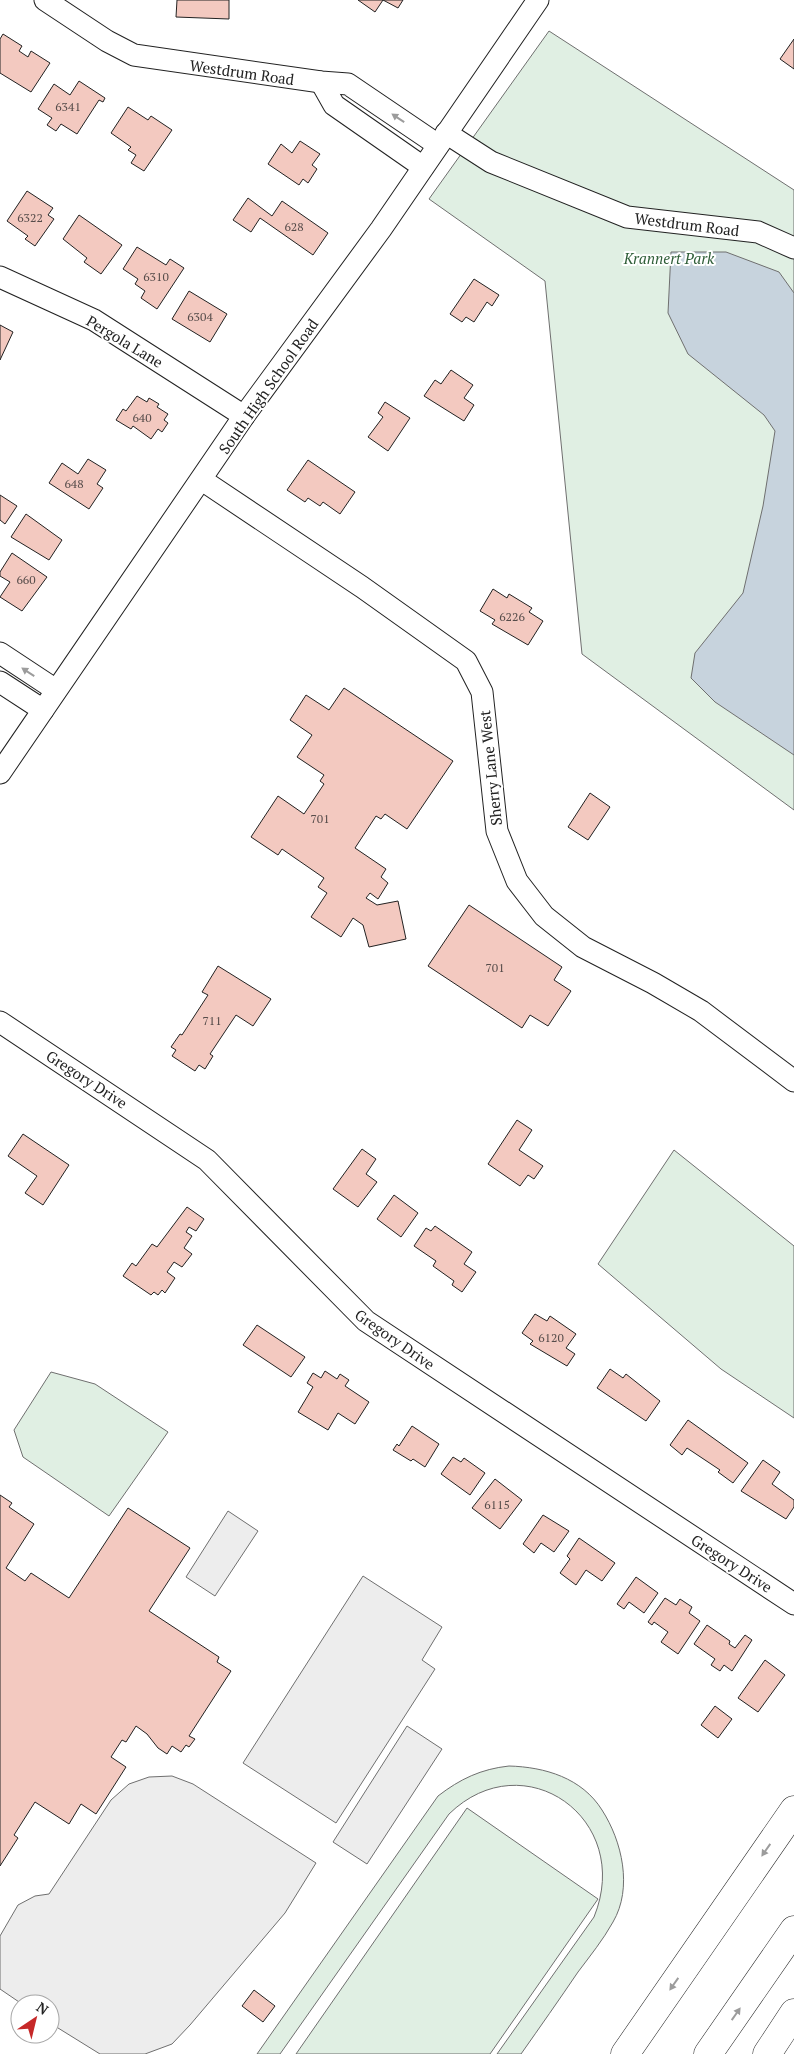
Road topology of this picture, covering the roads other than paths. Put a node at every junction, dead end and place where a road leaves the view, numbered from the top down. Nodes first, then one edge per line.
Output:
1 (45, 0) edge
2 (538, 0) edge
3 (321, 82) junction
4 (442, 139) junction
5 (424, 167) junction
6 (794, 248) edge
7 (0, 277) edge
8 (244, 416) junction
9 (202, 480) junction
10 (0, 653) edge
11 (0, 682) edge
12 (56, 690) junction
13 (42, 710) junction
14 (0, 773) edge
15 (0, 1022) edge
16 (794, 1081) edge
17 (794, 1604) edge
18 (794, 1810) edge
19 (794, 1930) edge
20 (794, 2013) edge
21 (625, 2054) edge
22 (708, 2054) edge
23 (767, 2054) edge

1 - 3 street, Westdrum Road
2 - 4 street, South High School Road
4 -> 3 street, Westdrum Road
3 - 5 street
4 - 5 street, South High School Road
4 - 6 street, Westdrum Road
5 - 8 street, South High School Road
7 - 8 street, Pergola Lane
8 - 9 street, South High School Road
9 - 12 street, South High School Road
9 - 16 street, Sherry Lane West
12 -> 10 street
11 - 13 street
12 - 13 street, South High School Road
13 - 14 street, South High School Road
15 - 17 street, Gregory Drive
18 -> 21 highway
22 -> 19 highway
20 - 23 highway

